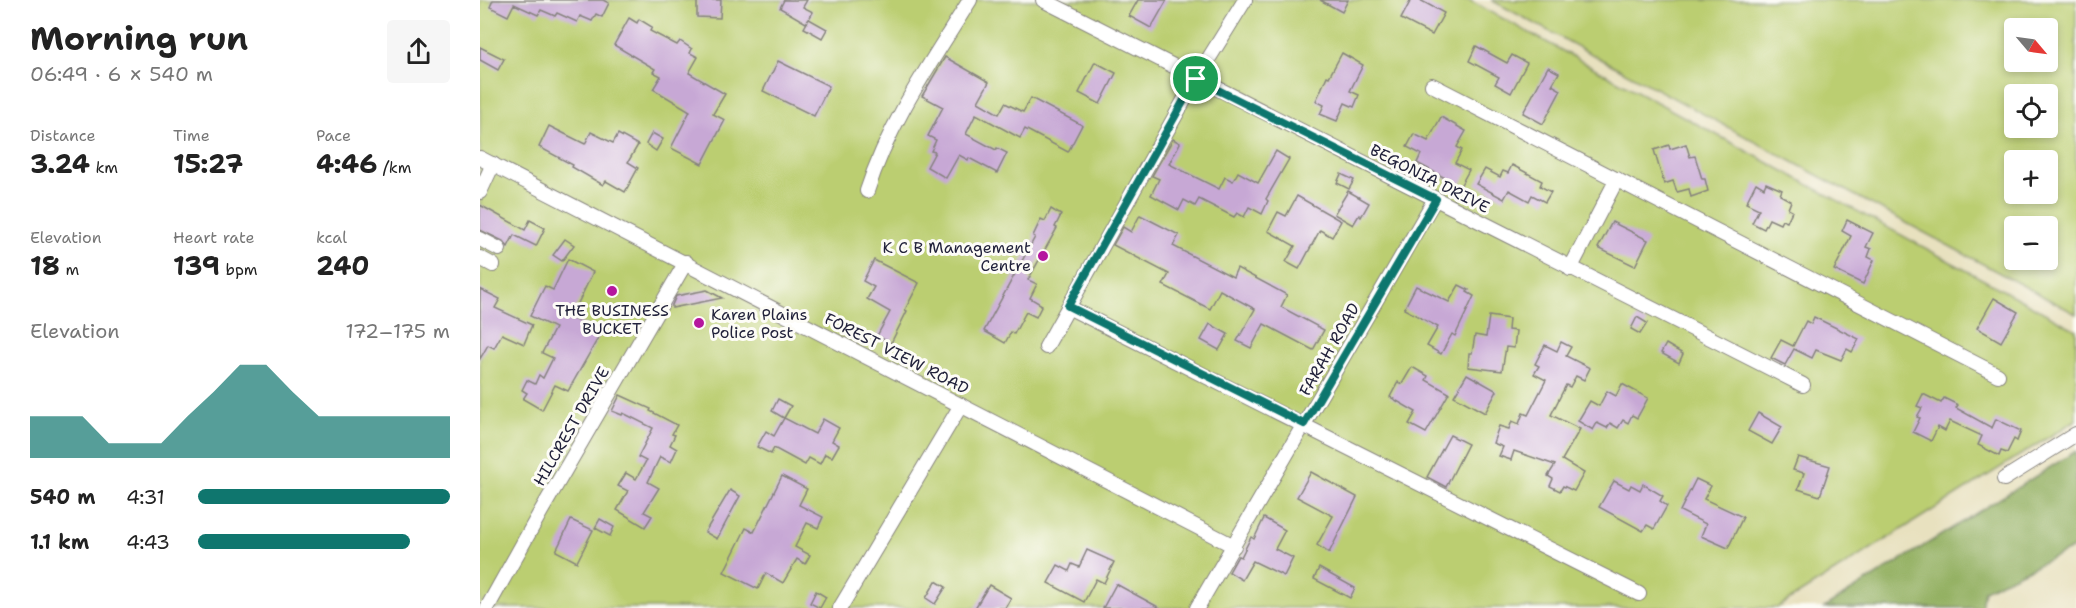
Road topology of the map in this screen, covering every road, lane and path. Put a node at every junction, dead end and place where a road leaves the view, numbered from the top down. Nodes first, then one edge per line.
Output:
1 (970, 0) edge
2 (1042, 0) edge
3 (1245, 0) edge
4 (1196, 79) junction
5 (1431, 85) dead end
6 (480, 158) edge
7 (493, 164) junction
8 (1617, 179) junction
9 (867, 191) dead end
10 (480, 192) edge
11 (1436, 199) junction
12 (480, 239) edge
13 (498, 249) dead end
14 (480, 258) edge
15 (686, 262) junction
16 (493, 265) dead end
17 (1570, 269) junction
18 (1068, 306) junction
19 (1046, 347) dead end
20 (1998, 375) dead end
21 (1803, 386) dead end
22 (961, 405) junction
23 (1304, 424) junction
24 (2076, 434) edge
25 (2004, 478) dead end
26 (1234, 546) junction
27 (1639, 594) dead end
28 (487, 608) edge
29 (840, 608) edge
30 (1197, 608) edge

1 - 9 street
2 - 4 street, BEGONIA DRIVE
3 - 4 street
4 - 11 street, BEGONIA DRIVE
4 - 18 street
5 - 8 street
6 - 7 street, FOREST VIEW ROAD
7 - 10 street
7 - 15 street, FOREST VIEW ROAD
8 - 17 street
8 - 20 street
11 - 17 street, BEGONIA DRIVE
11 - 23 street, FARAH ROAD
12 - 13 street
14 - 16 street
15 - 22 street, FOREST VIEW ROAD
15 - 28 street, HILCREST DRIVE
17 - 21 street, BEGONIA DRIVE
18 - 19 street
18 - 23 street
22 - 26 street, FOREST VIEW ROAD
22 - 29 street
23 - 26 street, FARAH ROAD
23 - 27 street
24 - 25 street
26 - 30 street, FARAH ROAD

